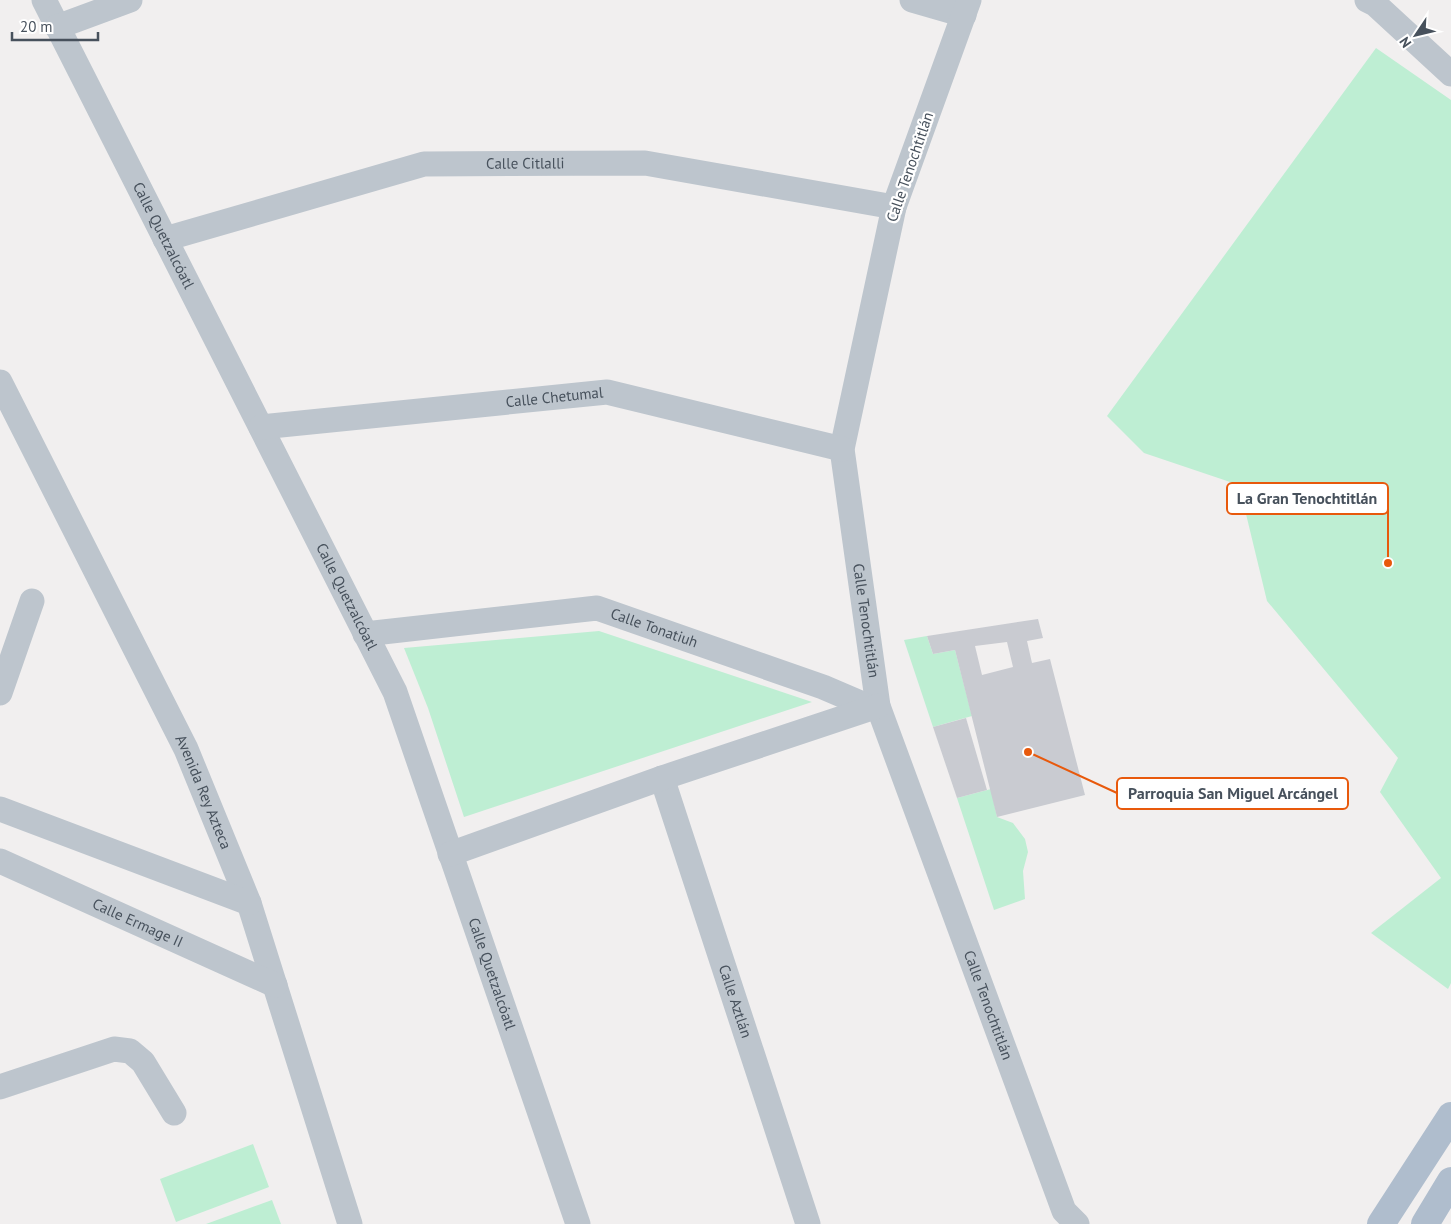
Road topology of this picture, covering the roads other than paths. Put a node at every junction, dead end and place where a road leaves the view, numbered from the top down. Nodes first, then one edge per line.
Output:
1 (44, 0) edge
2 (130, 0) edge
3 (912, 0) edge
4 (1367, 0) edge
5 (967, 7) edge
6 (57, 27) junction
7 (1451, 74) edge
8 (894, 207) junction
9 (165, 238) junction
10 (0, 382) edge
11 (11, 421) edge
12 (261, 427) junction
13 (842, 449) junction
14 (32, 601) dead end
15 (365, 634) junction
16 (0, 693) edge
17 (875, 707) junction
18 (662, 778) junction
19 (0, 809) edge
20 (450, 854) junction
21 (0, 861) edge
22 (249, 903) junction
23 (275, 986) junction
24 (0, 1087) edge
25 (174, 1113) dead end
26 (1451, 1116) edge
27 (1451, 1181) edge
28 (350, 1224) edge
29 (578, 1224) edge
30 (808, 1224) edge
31 (1077, 1224) edge
32 (1381, 1224) edge
33 (1425, 1224) edge

1 - 6 street, Calle Quetzalcóatl
2 - 6 street
3 - 5 street
4 - 7 street
5 - 8 street, Calle Tenochtitlán
6 - 9 street, Calle Quetzalcóatl
8 - 9 street, Calle Citlalli
8 - 13 street, Calle Tenochtitlán
9 - 12 street, Calle Quetzalcóatl
10 - 11 street, Avenida Rey Azteca
11 - 22 street, Avenida Rey Azteca
12 - 13 street, Calle Chetumal
12 - 15 street, Calle Quetzalcóatl
13 - 17 street, Calle Tenochtitlán
14 - 16 street
15 - 17 street, Calle Tonatiuh
15 - 20 street, Calle Quetzalcóatl
17 - 18 street
17 - 31 street, Calle Tenochtitlán
18 - 20 street
18 - 30 street, Calle Aztlán
19 - 22 street
20 - 29 street, Calle Quetzalcóatl
21 - 23 street, Calle Ermage II
22 - 23 street, Avenida Rey Azteca
23 - 28 street, Avenida Rey Azteca
24 - 25 street
26 - 32 main road
27 - 33 main road

